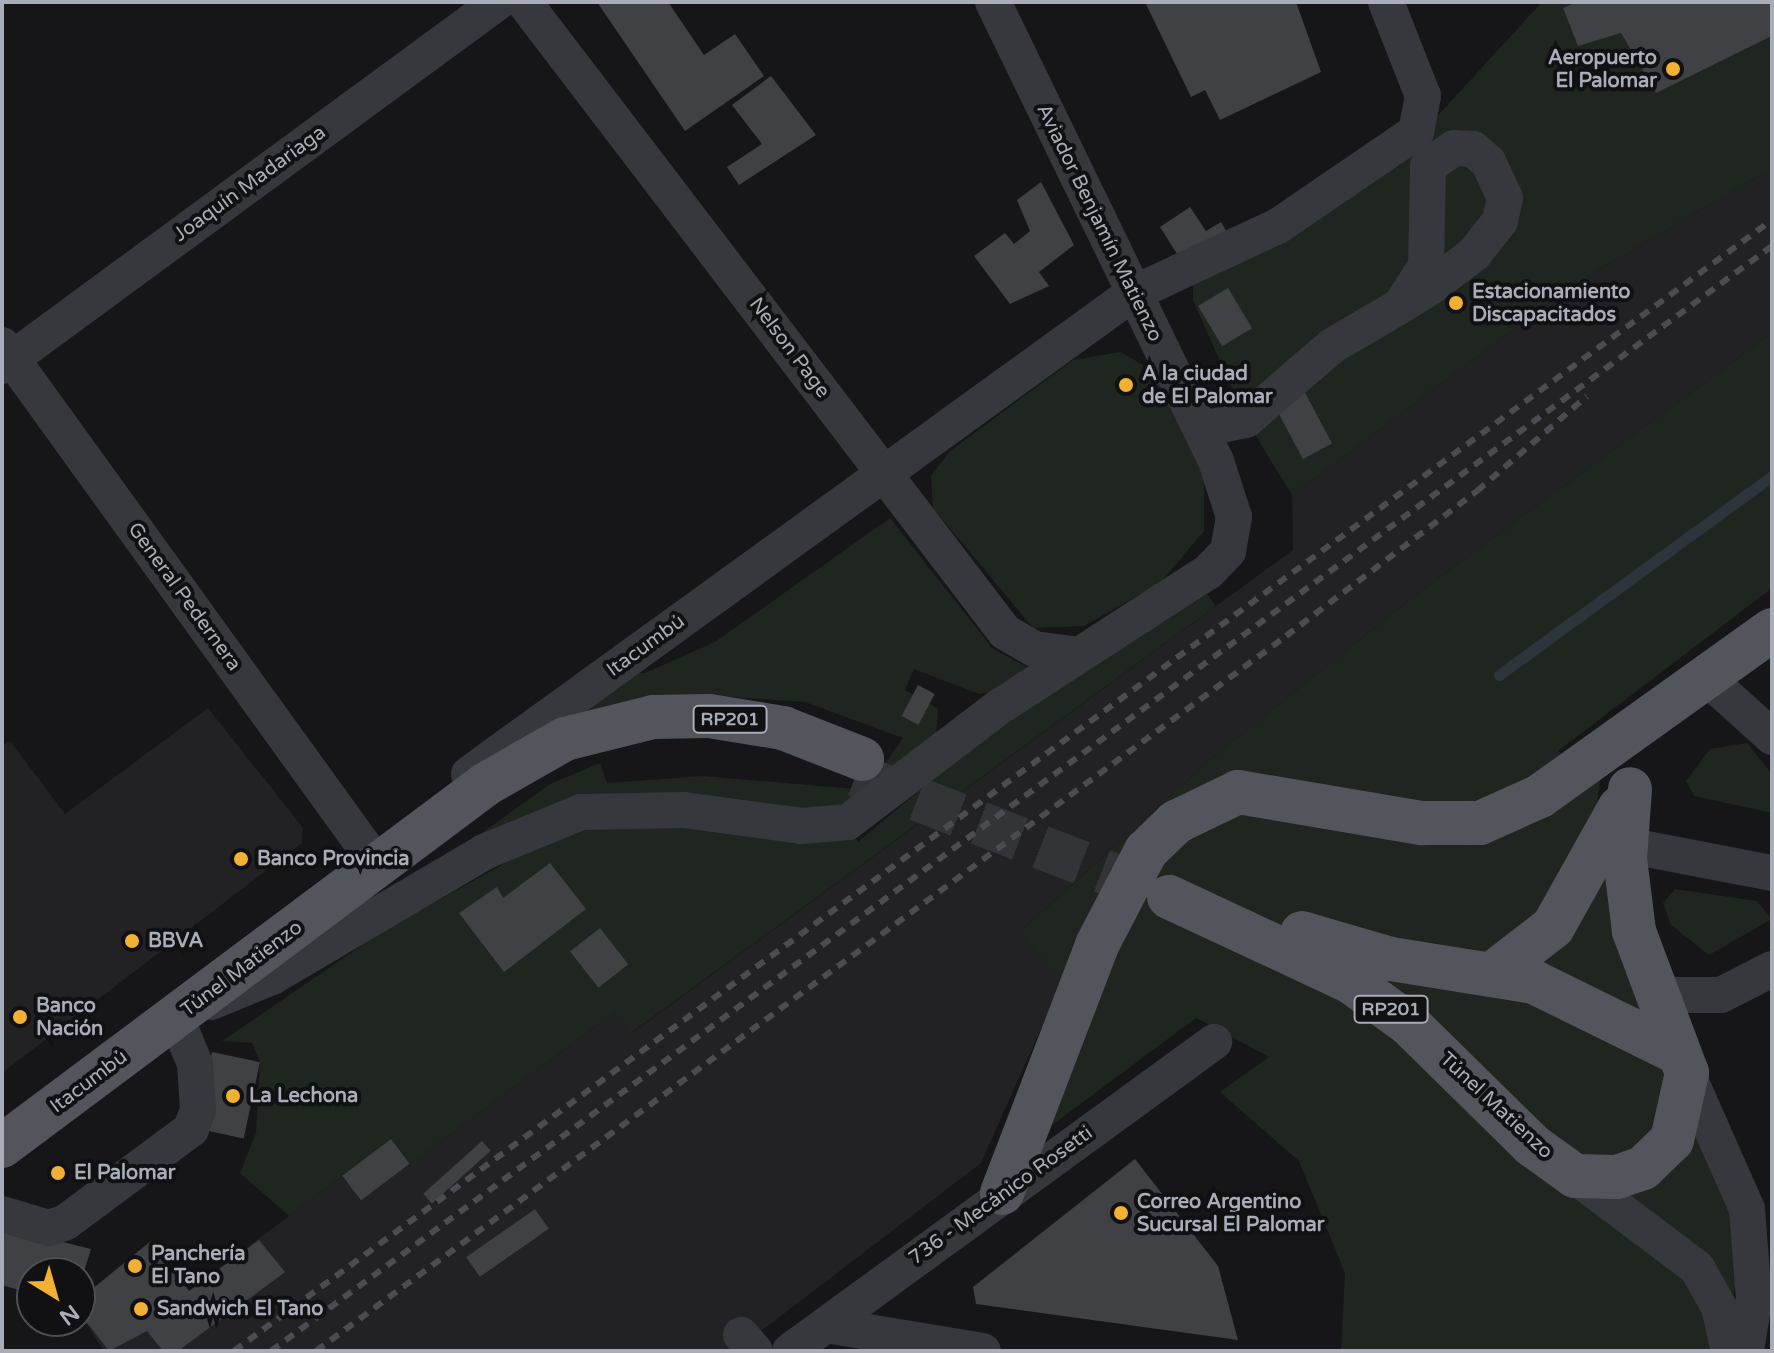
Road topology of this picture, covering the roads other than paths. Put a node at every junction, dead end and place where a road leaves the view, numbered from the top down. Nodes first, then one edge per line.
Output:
1 (498, 2) edge
2 (524, 2) edge
3 (993, 2) edge
4 (1386, 2) edge
5 (1132, 294) junction
6 (1400, 306) dead end
7 (5, 356) edge
8 (1202, 429) junction
9 (884, 474) junction
10 (1208, 572) joint
11 (1772, 630) edge
12 (1079, 655) junction
13 (1709, 680) junction
14 (1772, 737) edge
15 (859, 767) tunnel mouth
16 (1630, 789) junction
17 (1626, 845) junction
18 (366, 849) junction
19 (1772, 873) edge
20 (1772, 969) edge
21 (1496, 971) junction
22 (1656, 995) junction
23 (176, 1018) junction
24 (1214, 1042) dead end
25 (1683, 1063) junction
26 (2, 1146) edge
27 (1575, 1176) junction
28 (1002, 1193) junction
29 (2, 1214) edge
30 (826, 1325) junction
31 (790, 1351) edge
32 (983, 1351) edge
33 (1729, 1351) edge
34 (1746, 1351) edge

1 - 7 street, Joaquín Madariaga
2 - 9 street, Nelson Page
3 - 5 street, Aviador Benjamín Matienzo
4 - 5 street, Itacumbú
5 - 8 street, Aviador Benjamín Matienzo
5 - 9 street, Itacumbú
6 - 8 street
7 - 18 street, General Pedernera
8 - 10 street, Aviador Benjamín Matienzo
9 - 12 street, Nelson Page
9 - 18 street, Itacumbú
10 - 12 street, Itacumbú
11 - 13 main road
12 - 23 street, Itacumbú
13 - 14 street
13 - 16 main road
13 - 28 main road
15 - 23 main road, Túnel Matienzo / RP201
16 - 17 main road
16 - 21 main road
17 - 19 street
17 - 22 main road
18 - 23 street, Itacumbú
20 - 22 street
21 - 25 main road, Túnel Matienzo
21 - 27 main road, Túnel Matienzo / RP201
22 - 25 main road
23 - 26 main road, Itacumbú / RP201
23 - 29 street
24 - 28 street, 736 - Mecánico Rosetti
25 - 27 main road
25 - 34 street
27 - 33 street
28 - 30 street, 736 - Mecánico Rosetti
30 - 31 street, 736 - Mecánico Rosetti
30 - 32 street

